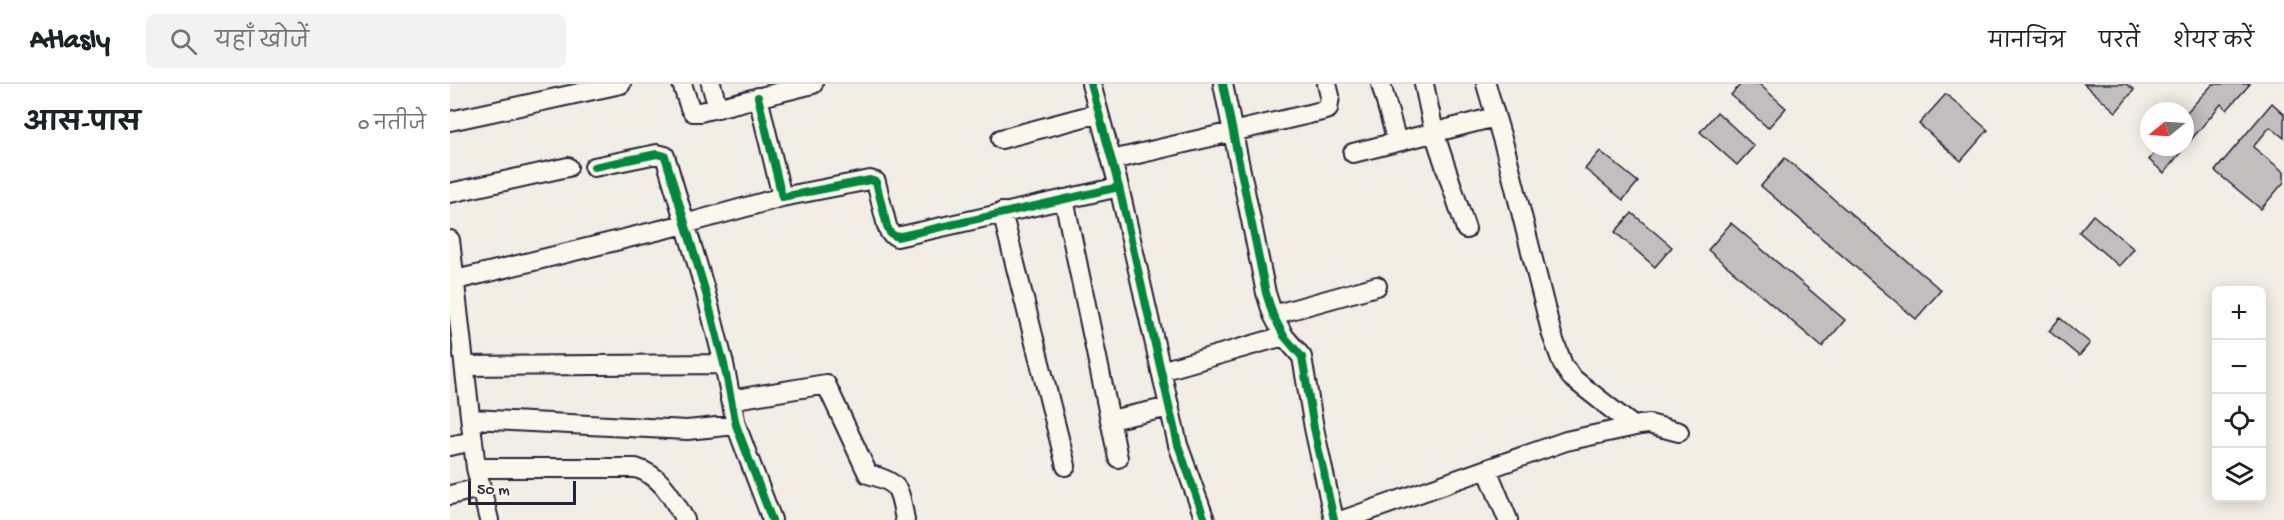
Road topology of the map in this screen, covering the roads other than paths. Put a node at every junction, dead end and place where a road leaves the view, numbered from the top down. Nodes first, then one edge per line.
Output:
1 (621, 84) edge
2 (682, 84) edge
3 (711, 84) edge
4 (813, 84) edge
5 (1091, 84) edge
6 (1223, 84) edge
7 (1327, 84) edge
8 (1381, 84) edge
9 (1424, 84) edge
10 (1486, 84) edge
11 (776, 88) edge
12 (758, 97) junction
13 (717, 108) junction
14 (1099, 113) junction
15 (1495, 117) junction
16 (450, 122) edge
17 (1234, 131) junction
18 (1434, 132) junction
19 (1000, 139) dead end
20 (1397, 142) junction
21 (1353, 153) dead end
22 (1112, 160) junction
23 (568, 167) dead end
24 (594, 167) dead end
25 (1119, 187) junction
26 (450, 193) edge
27 (782, 197) junction
28 (1064, 199) junction
29 (1002, 212) junction
30 (684, 224) junction
31 (1466, 229) dead end
32 (450, 240) edge
33 (456, 280) junction
34 (1377, 286) dead end
35 (1273, 315) junction
36 (456, 335) edge
37 (1284, 336) junction
38 (724, 364) junction
39 (466, 366) junction
40 (1161, 371) junction
41 (730, 400) junction
42 (1170, 407) junction
43 (471, 419) junction
44 (1110, 420) junction
45 (736, 425) junction
46 (1633, 426) junction
47 (1679, 432) dead end
48 (473, 441) junction
49 (450, 446) edge
50 (1118, 459) dead end
51 (1066, 466) dead end
52 (476, 468) junction
53 (1488, 469) junction
54 (480, 488) junction
55 (450, 495) edge
56 (489, 520) edge
57 (685, 520) edge
58 (772, 520) edge
59 (905, 520) edge
60 (1206, 520) edge
61 (1344, 520) edge
62 (1508, 520) edge

1 - 16 street
2 - 13 street
3 - 13 street
4 - 11 street
5 - 14 street
6 - 17 street
7 - 17 street
8 - 20 street
9 - 18 street
10 - 15 street
11 - 12 street
12 - 13 street
12 - 27 street
14 - 19 street
14 - 22 street
15 - 18 street
15 - 46 street
17 - 22 street
17 - 35 street
18 - 20 street
18 - 31 street
20 - 21 street
22 - 25 street
23 - 26 street
24 - 30 street
25 - 28 street
25 - 40 street
27 - 29 street
27 - 30 street
28 - 29 street
28 - 44 street
29 - 51 street
30 - 33 street
30 - 38 street
32 - 33 street
33 - 36 street
34 - 35 street
35 - 37 street
36 - 39 street
37 - 40 street
37 - 61 street
38 - 39 street
38 - 41 street
39 - 43 street
40 - 42 street
41 - 45 street
41 - 59 street
42 - 44 street
42 - 60 street
43 - 45 street
43 - 48 street
44 - 50 street
45 - 58 street
46 - 47 street
46 - 53 street
48 - 49 street
48 - 52 street
52 - 54 street
52 - 57 street
53 - 61 street
53 - 62 street
54 - 55 street
54 - 56 street

